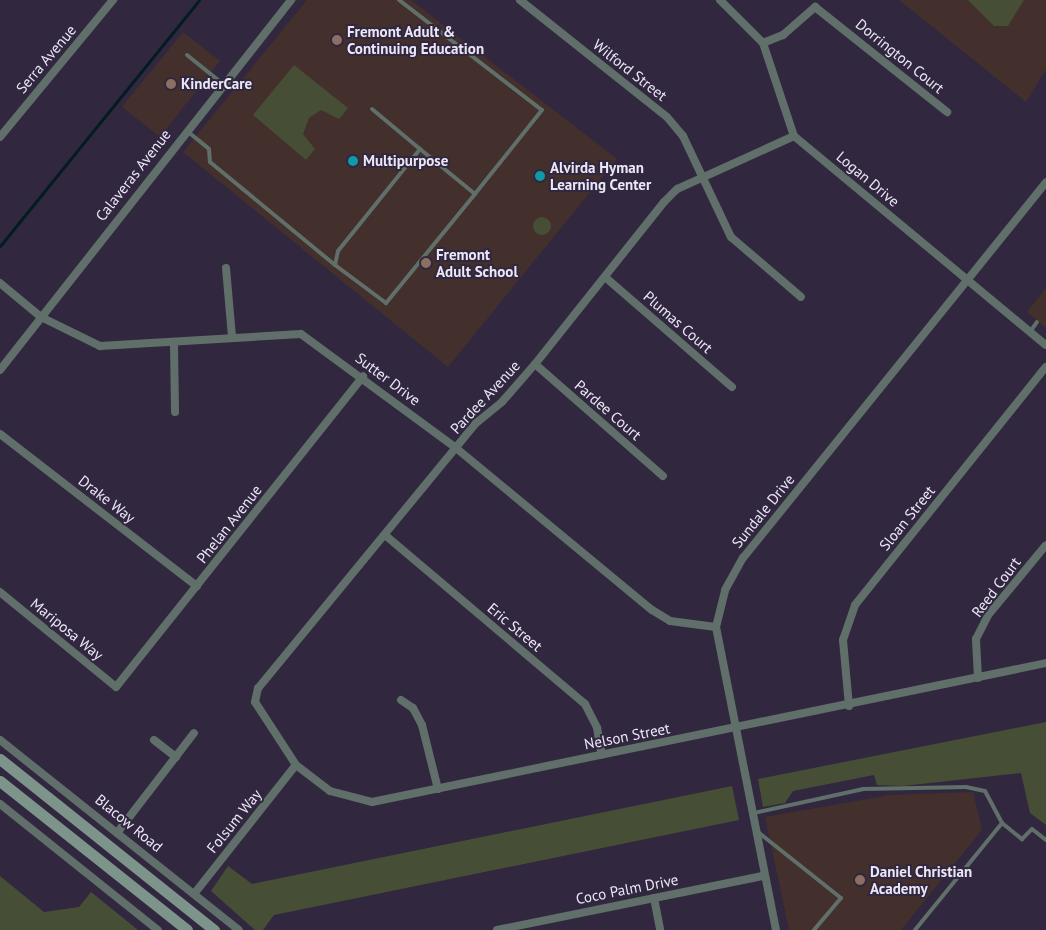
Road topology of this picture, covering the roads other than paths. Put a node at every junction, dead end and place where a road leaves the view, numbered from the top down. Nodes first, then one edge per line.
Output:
1 (113, 0) edge
2 (291, 0) edge
3 (398, 0) edge
4 (520, 0) edge
5 (720, 0) edge
6 (763, 43) junction
7 (187, 55) dead end
8 (223, 84) junction
9 (372, 109) dead end
10 (947, 112) dead end
11 (186, 130) junction
12 (0, 136) edge
13 (794, 136) junction
14 (420, 149) junction
15 (704, 178) junction
16 (1046, 182) edge
17 (475, 194) junction
18 (335, 265) junction
19 (226, 268) dead end
20 (605, 277) junction
21 (967, 280) junction
22 (0, 283) edge
23 (801, 297) dead end
24 (41, 317) junction
25 (1037, 322) dead end
26 (1030, 332) junction
27 (232, 337) junction
28 (174, 345) junction
29 (1046, 345) edge
30 (535, 364) junction
31 (1046, 367) edge
32 (0, 370) edge
33 (364, 376) junction
34 (732, 387) dead end
35 (175, 412) dead end
36 (0, 434) edge
37 (456, 448) junction
38 (663, 476) dead end
39 (385, 535) junction
40 (1046, 545) edge
41 (197, 586) junction
42 (0, 592) edge
43 (716, 627) junction
44 (1046, 663) edge
45 (978, 678) junction
46 (116, 687) joint
47 (401, 700) dead end
48 (255, 702) joint
49 (849, 706) junction
50 (734, 728) junction
51 (194, 733) dead end
52 (0, 740) edge
53 (154, 740) dead end
54 (602, 755) junction
55 (176, 757) junction
56 (0, 759) edge
57 (296, 765) junction
58 (0, 781) edge
59 (438, 789) junction
60 (0, 804) edge
61 (751, 813) junction
62 (1002, 822) junction
63 (754, 829) junction
64 (117, 833) junction
65 (1046, 840) edge
66 (763, 876) junction
67 (194, 894) junction
68 (654, 898) junction
69 (501, 929) edge
70 (158, 930) edge
71 (187, 930) edge
72 (214, 930) edge
73 (239, 930) edge
74 (660, 930) edge
75 (776, 930) edge
76 (814, 930) edge
77 (915, 930) edge

1 - 12 street, Serra Avenue
2 - 8 street, Calaveras Avenue
3 - 17 lane
4 - 15 street, Wilford Street
5 - 6 street
6 - 10 street, Dorrington Court
6 - 13 street
7 - 8 lane
8 - 11 street, Calaveras Avenue
9 - 14 lane
11 - 18 lane
11 - 24 street, Calaveras Avenue
13 - 15 street, Pardee Avenue
13 - 21 street, Logan Drive
14 - 17 lane
14 - 18 lane
15 - 20 street, Pardee Avenue
15 - 23 street, Wilford Street
16 - 21 street, Sundale Drive
17 - 18 lane
19 - 27 street
20 - 30 street, Pardee Avenue
20 - 34 street, Plumas Court
21 - 26 street, Logan Drive
21 - 43 street, Sundale Drive
22 - 24 street, Sutter Drive
24 - 28 street, Sutter Drive
24 - 32 street, Calaveras Avenue
25 - 26 lane
26 - 29 street, Logan Drive
27 - 28 street, Sutter Drive
27 - 33 street, Sutter Drive
28 - 35 street
30 - 37 street, Pardee Avenue
30 - 38 street, Pardee Court
31 - 49 street, Sloan Street
33 - 37 street, Sutter Drive
33 - 41 street, Phelan Avenue
36 - 41 street, Drake Way
37 - 39 street, Pardee Avenue
37 - 43 street, Sutter Drive
39 - 48 street, Pardee Avenue
39 - 54 street, Eric Street
40 - 45 street, Reed Court
41 - 46 street, Phelan Avenue
42 - 46 street, Mariposa Way
43 - 50 street, Sundale Drive
44 - 45 street, Nelson Street
45 - 49 street, Nelson Street
47 - 59 street
48 - 57 street, Nelson Street
49 - 50 street, Nelson Street
50 - 54 street, Nelson Street
50 - 61 street, Sundale Drive
51 - 55 street
52 - 64 street, Blacow Road
53 - 55 street
54 - 59 street, Nelson Street
55 - 64 street
56 - 72 main road, Blacow Road
57 - 59 street, Nelson Street
57 - 67 street, Folsum Way
58 - 71 main road
60 - 70 street
61 - 62 lane
61 - 63 street, Sundale Drive
62 - 65 lane
62 - 77 lane
63 - 66 street, Sundale Drive
63 - 76 lane
64 - 67 street, Blacow Road
66 - 68 street, Coco Palm Drive
66 - 75 street, Sundale Drive
67 - 73 street, Blacow Road
68 - 69 street, Coco Palm Drive
68 - 74 street

